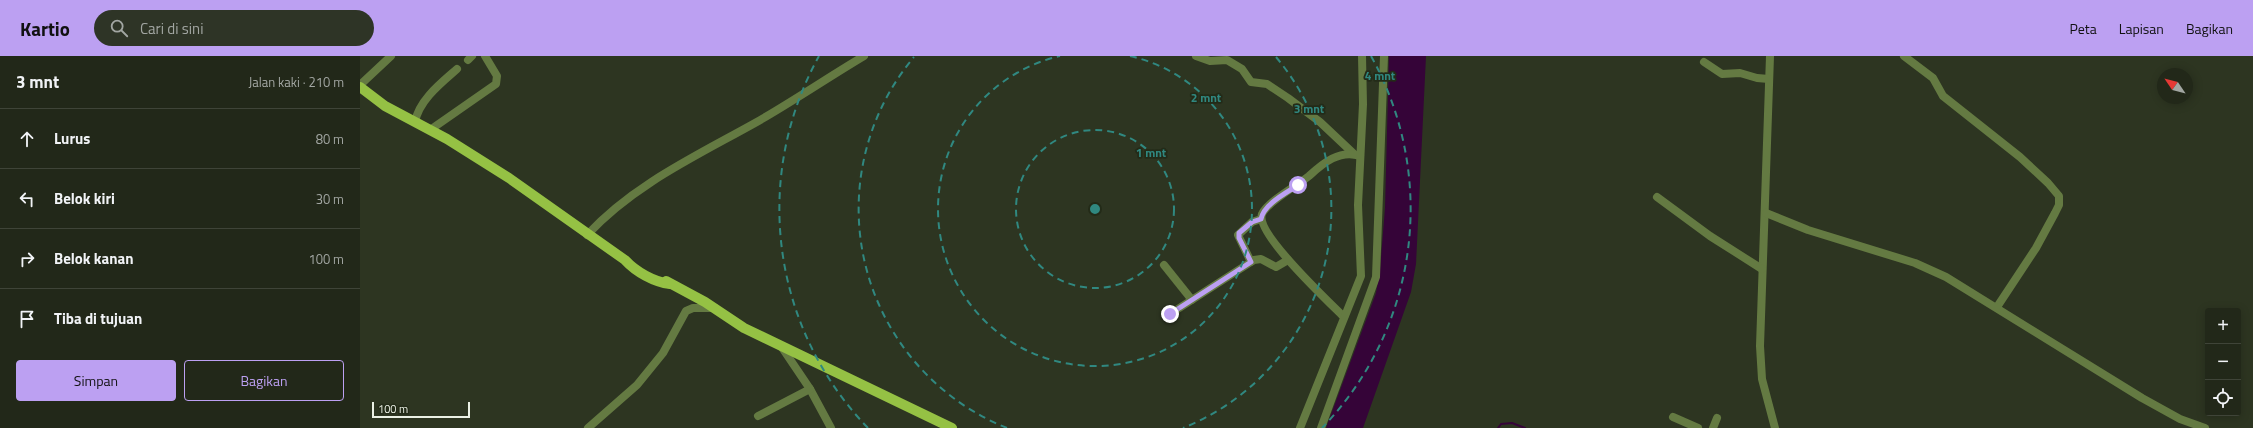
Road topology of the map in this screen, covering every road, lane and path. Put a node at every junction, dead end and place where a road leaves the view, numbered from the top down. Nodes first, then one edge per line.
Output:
1 (391, 56) edge
2 (485, 56) edge
3 (864, 56) edge
4 (1196, 56) edge
5 (1362, 56) edge
6 (1384, 56) edge
7 (1770, 56) edge
8 (1904, 56) edge
9 (1704, 62) dead end
10 (457, 69) dead end
11 (1769, 79) junction
12 (360, 86) edge
13 (415, 122) junction
14 (430, 130) junction
15 (1357, 155) junction
16 (1657, 197) dead end
17 (1766, 213) junction
18 (1261, 219) junction
19 (587, 235) junction
20 (1288, 260) junction
21 (1251, 262) junction
22 (1164, 266) dead end
23 (1762, 269) junction
24 (1192, 300) junction
25 (715, 308) junction
26 (1997, 308) junction
27 (1170, 314) dead end
28 (1344, 317) junction
29 (780, 346) junction
30 (810, 388) junction
31 (758, 416) dead end
32 (1673, 417) dead end
33 (1717, 418) dead end
34 (830, 427) edge
35 (588, 428) edge
36 (952, 428) edge
37 (1300, 428) edge
38 (1321, 428) edge
39 (1698, 428) edge
40 (1713, 428) edge
41 (1775, 428) edge
42 (2205, 428) edge

1 - 12 street
2 - 14 street
3 - 19 street
4 - 15 street
5 - 15 street
6 - 38 street
7 - 11 street
8 - 26 street
9 - 11 street
10 - 13 street
11 - 17 street
12 - 13 main road
13 - 14 main road
14 - 19 main road
15 - 18 street
15 - 28 street
16 - 23 street
17 - 23 street
17 - 26 street
18 - 20 street
18 - 21 street
19 - 25 main road
20 - 21 street
20 - 28 street
21 - 24 street
22 - 24 street
23 - 41 street
24 - 27 street
25 - 29 main road
25 - 35 street
26 - 42 street
28 - 37 street
29 - 30 street
29 - 36 main road
30 - 31 street
30 - 34 street
32 - 39 street
33 - 40 street

